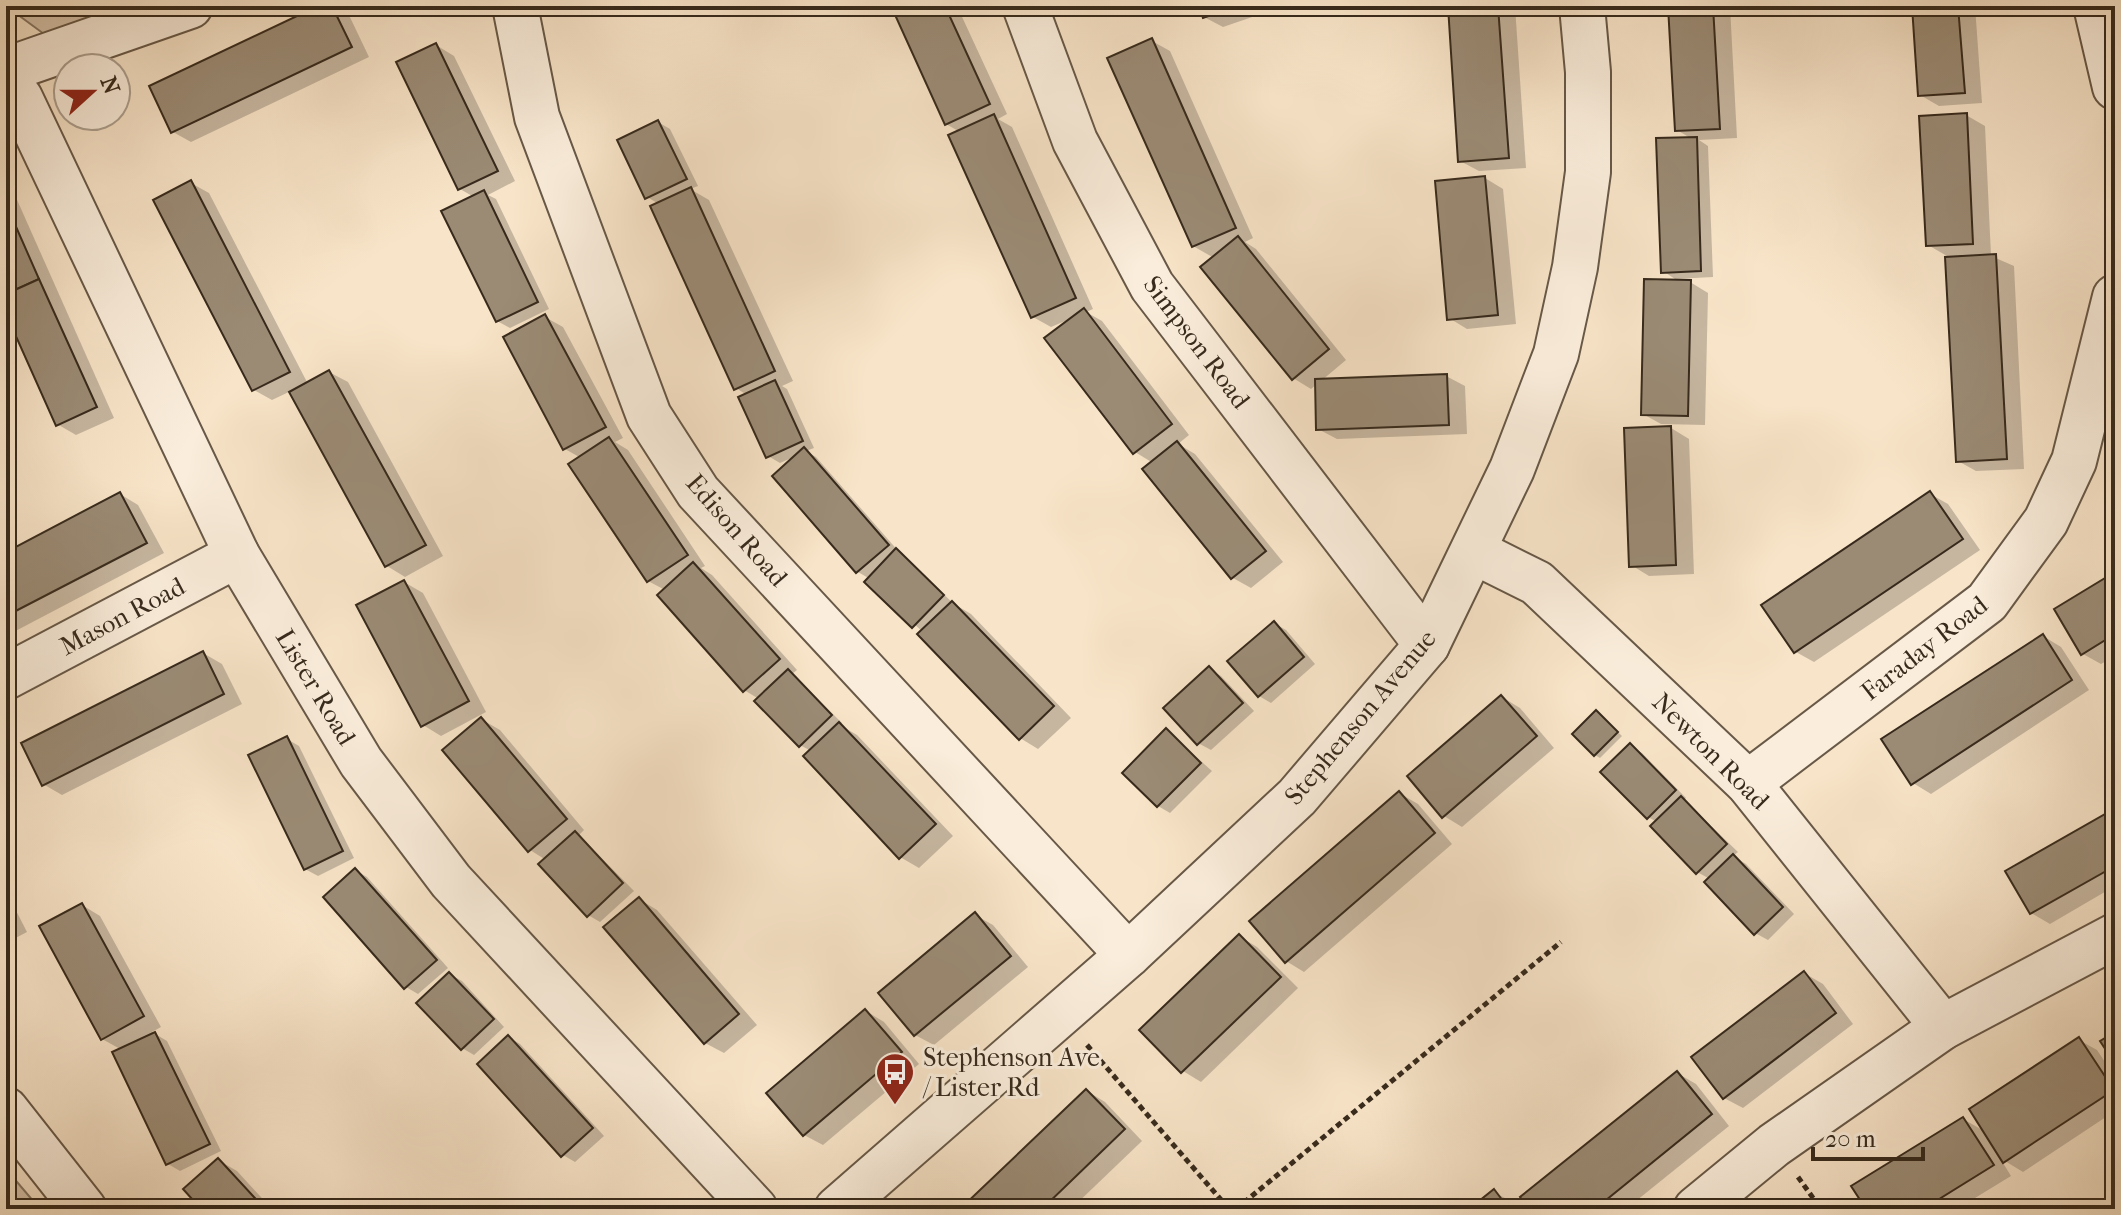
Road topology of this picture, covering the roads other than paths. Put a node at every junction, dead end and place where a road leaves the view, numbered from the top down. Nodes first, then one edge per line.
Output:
1 (190, 6) edge
2 (515, 6) edge
3 (1025, 6) edge
4 (1582, 6) edge
5 (2096, 6) edge
6 (6, 70) edge
7 (6, 79) edge
8 (2115, 87) edge
9 (2115, 297) edge
10 (1473, 551) junction
11 (237, 555) junction
12 (1427, 645) junction
13 (6, 677) edge
14 (1748, 783) junction
15 (2115, 936) edge
16 (1128, 955) junction
17 (1943, 1027) junction
18 (6, 1110) edge
19 (84, 1209) edge
20 (755, 1209) edge
21 (837, 1209) edge
22 (1696, 1209) edge

1 - 6 street
2 - 16 street, Edison Road
3 - 12 street, Simpson Road
4 - 10 street, Stephenson Avenue
5 - 8 street
7 - 11 street, Lister Road
9 - 14 street, Faraday Road
10 - 12 street, Stephenson Avenue
10 - 14 street, Newton Road
11 - 13 street, Mason Road
11 - 20 street, Lister Road
12 - 16 street, Stephenson Avenue
14 - 17 street, Newton Road
15 - 17 street
16 - 21 street, Stephenson Avenue
17 - 22 street
18 - 19 street

